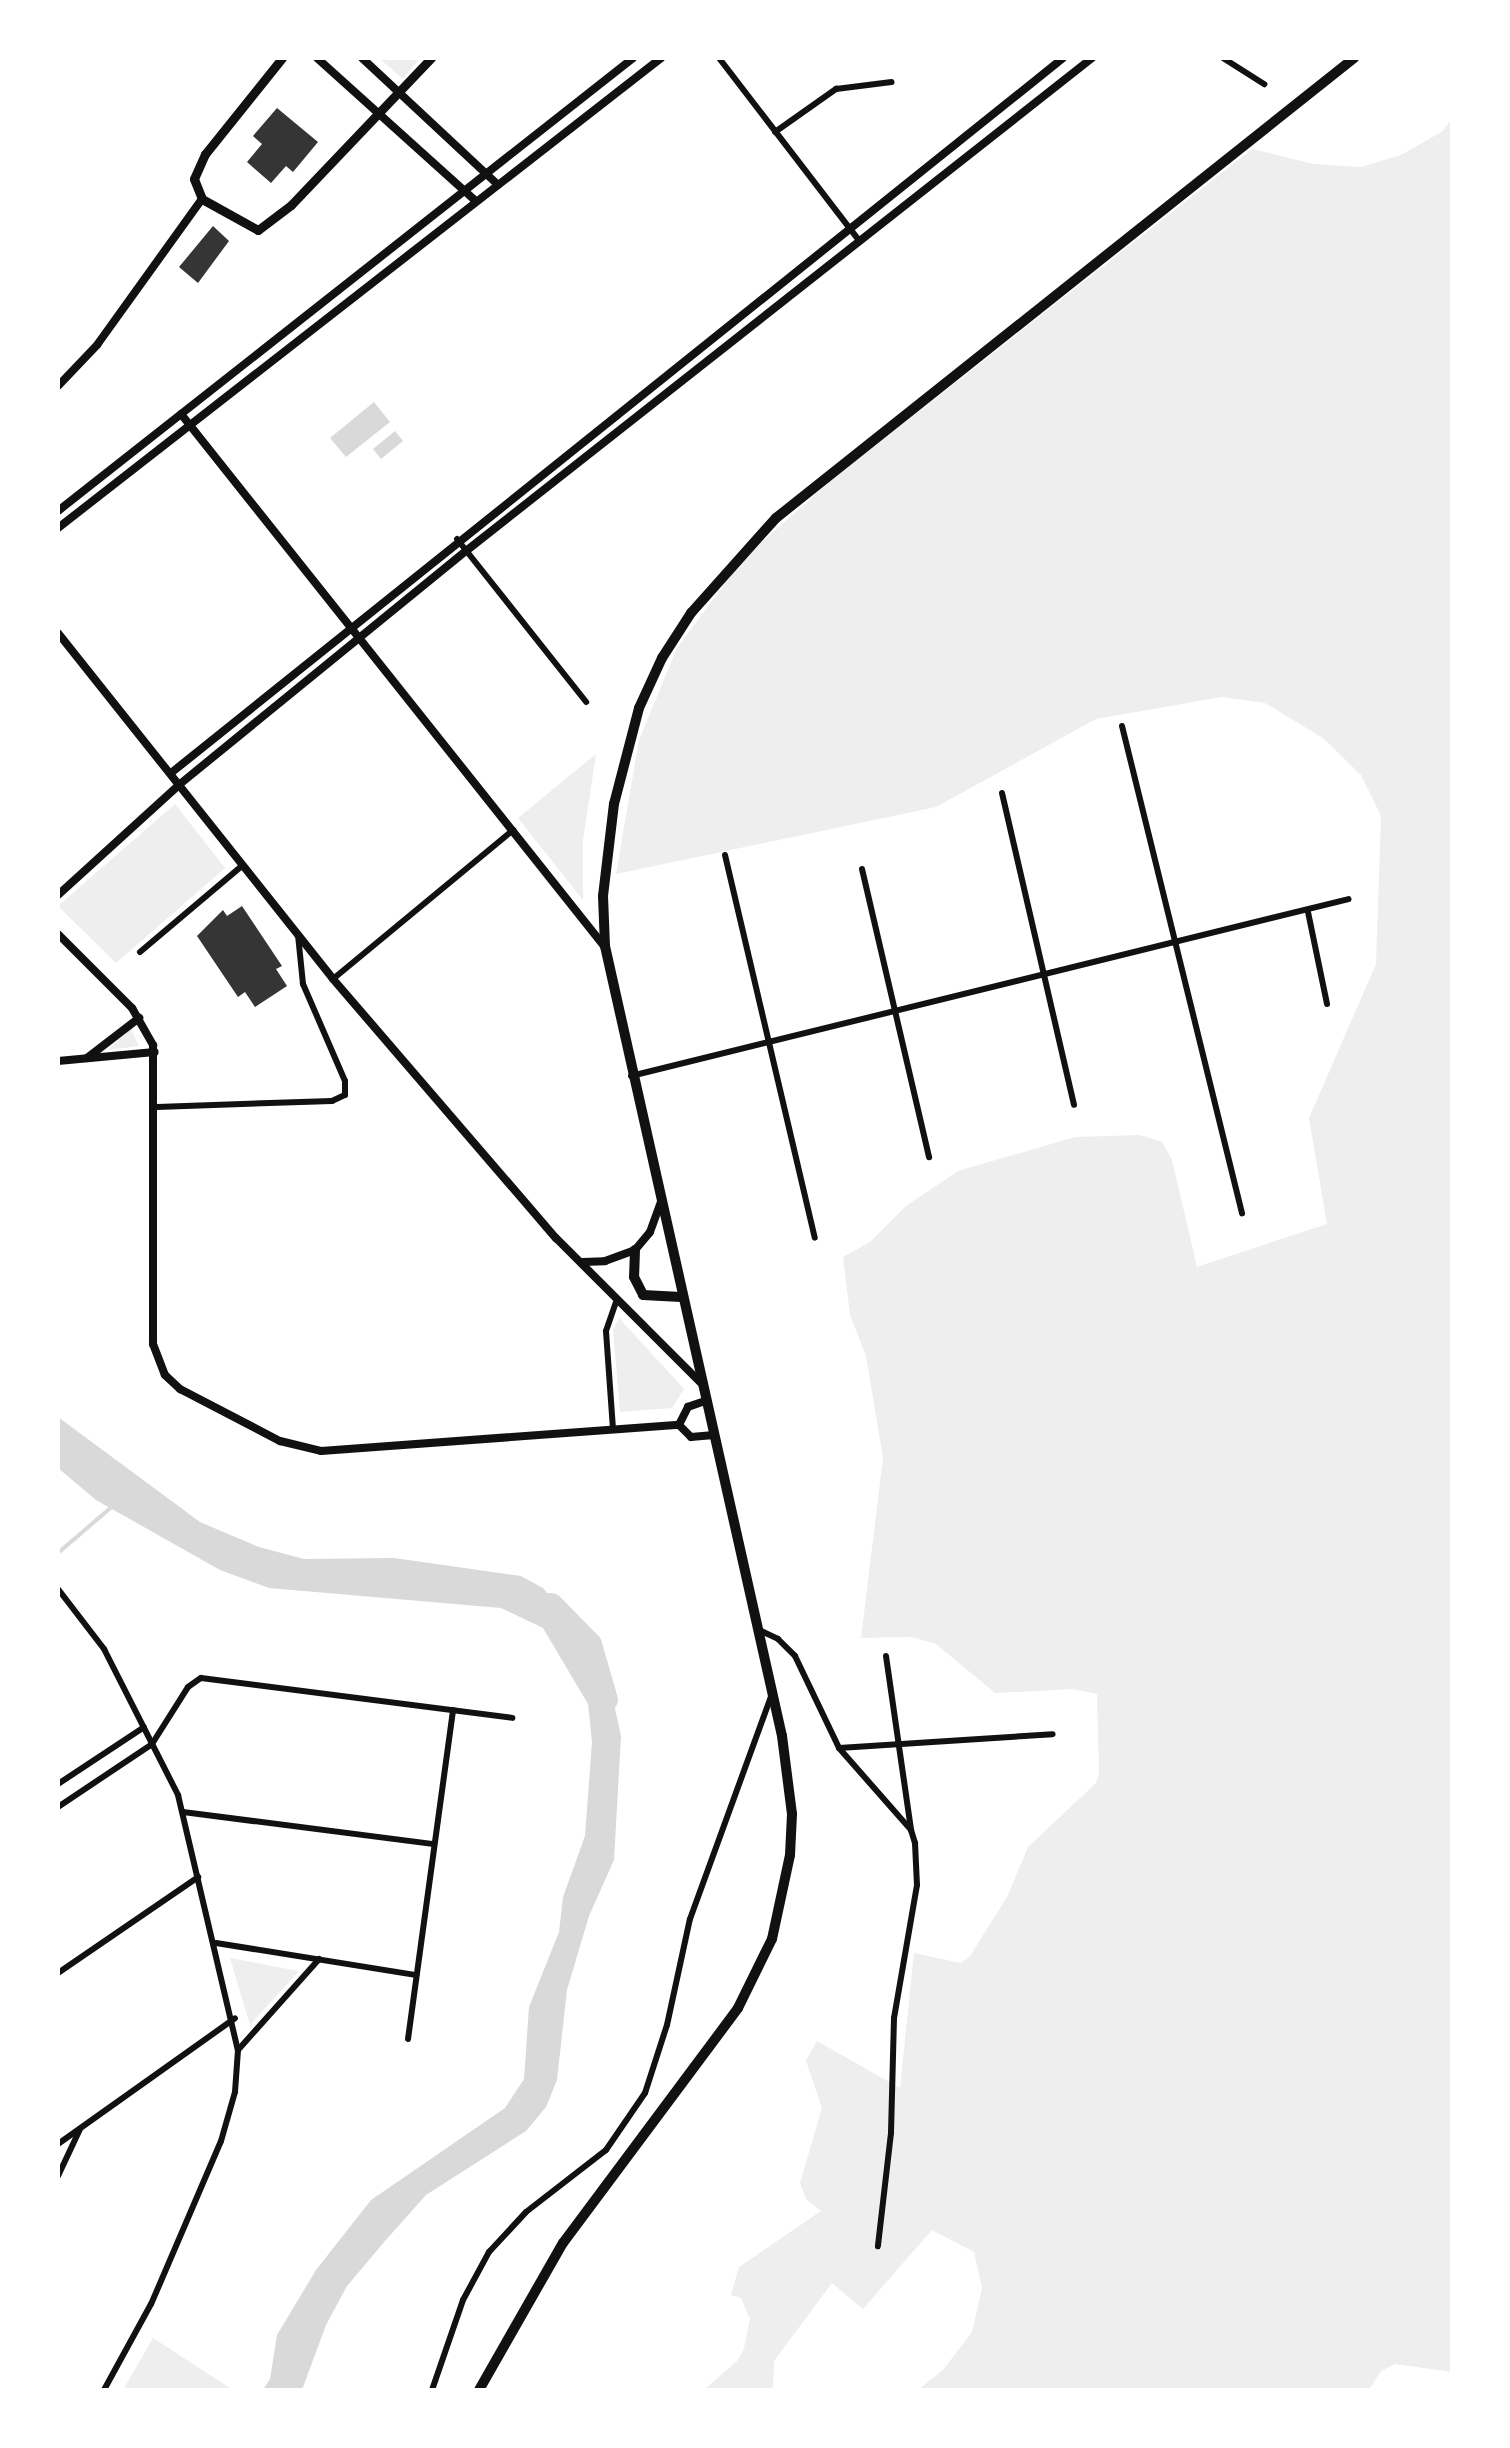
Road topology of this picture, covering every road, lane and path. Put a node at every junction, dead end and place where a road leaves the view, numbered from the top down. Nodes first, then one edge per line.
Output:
1 (282, 58) edge
2 (317, 58) edge
3 (362, 58) edge
4 (431, 58) edge
5 (633, 58) edge
6 (661, 58) edge
7 (719, 58) edge
8 (1063, 58) edge
9 (1092, 58) edge
10 (1223, 58) edge
11 (1354, 58) edge
12 (892, 82) dead end
13 (1264, 84) dead end
14 (400, 93) junction
15 (379, 115) junction
16 (775, 132) junction
17 (486, 173) junction
18 (498, 185) junction
19 (464, 190) junction
20 (202, 199) junction
21 (476, 201) junction
22 (848, 227) junction
23 (858, 239) junction
24 (58, 386) edge
25 (181, 414) junction
26 (191, 426) junction
27 (58, 511) edge
28 (58, 528) edge
29 (457, 539) junction
30 (466, 551) junction
31 (351, 626) junction
32 (58, 633) edge
33 (361, 637) junction
34 (586, 702) dead end
35 (1122, 726) dead end
36 (171, 773) junction
37 (180, 784) junction
38 (1002, 793) dead end
39 (513, 830) junction
40 (725, 855) dead end
41 (243, 865) junction
42 (862, 869) dead end
43 (58, 895) edge
44 (1349, 899) dead end
45 (1308, 912) junction
46 (58, 934) edge
47 (298, 935) junction
48 (1177, 943) junction
49 (605, 946) junction
50 (140, 952) dead end
51 (1048, 976) junction
52 (333, 979) junction
53 (1327, 1004) dead end
54 (897, 1014) junction
55 (139, 1018) junction
56 (768, 1045) junction
57 (155, 1052) junction
58 (86, 1058) junction
59 (58, 1061) edge
60 (631, 1076) junction
61 (1074, 1105) dead end
62 (157, 1107) junction
63 (929, 1157) dead end
64 (661, 1202) junction
65 (1242, 1213) dead end
66 (815, 1238) dead end
67 (635, 1250) junction
68 (581, 1262) junction
69 (681, 1297) junction
70 (617, 1299) junction
71 (701, 1383) junction
72 (705, 1401) junction
73 (679, 1425) junction
74 (613, 1429) junction
75 (714, 1435) junction
76 (58, 1589) edge
77 (759, 1630) junction
78 (886, 1656) dead end
79 (772, 1694) junction
80 (453, 1710) junction
81 (512, 1718) dead end
82 (144, 1727) junction
83 (1053, 1734) dead end
84 (152, 1744) junction
85 (901, 1747) junction
86 (839, 1748) junction
87 (58, 1784) edge
88 (58, 1807) edge
89 (183, 1812) junction
90 (911, 1830) junction
91 (434, 1844) junction
92 (198, 1877) junction
93 (216, 1943) junction
94 (319, 1959) junction
95 (58, 1973) edge
96 (416, 1975) junction
97 (235, 2018) junction
98 (408, 2039) dead end
99 (238, 2050) junction
100 (80, 2129) junction
101 (58, 2144) edge
102 (58, 2176) edge
103 (878, 2246) dead end
104 (104, 2390) edge
105 (432, 2390) edge
106 (479, 2390) edge

1 - 20 main road
2 - 15 street
3 - 14 street
4 - 14 main road
5 - 17 street
6 - 18 street
7 - 16 street
8 - 22 street
9 - 23 street
10 - 13 street
11 - 49 highway
12 - 16 street
14 - 15 main road
14 - 17 street
15 - 19 street
15 - 20 main road
16 - 22 street
17 - 18 street
17 - 19 street
18 - 21 street
19 - 21 street
19 - 25 street
20 - 24 street
21 - 26 street
22 - 23 street
22 - 29 street
23 - 30 street
25 - 26 street
25 - 27 street
26 - 28 street
26 - 31 street
29 - 30 street
29 - 31 street
30 - 33 street
30 - 34 street
31 - 33 street
31 - 36 street
32 - 36 street
33 - 37 street
33 - 39 street
35 - 48 street
36 - 37 street
37 - 41 street
37 - 43 street
38 - 51 street
39 - 49 street
39 - 52 street
40 - 56 street
41 - 47 street
41 - 50 street
42 - 54 street
44 - 45 street
45 - 48 street
45 - 53 street
46 - 55 street
47 - 52 street
47 - 62 street
48 - 51 street
48 - 65 street
49 - 60 highway
51 - 54 street
51 - 61 street
52 - 68 street
54 - 56 street
54 - 63 street
55 - 57 street
55 - 58 street
56 - 60 street
56 - 66 street
57 - 58 street
57 - 62 street
58 - 59 street
60 - 64 highway
62 - 74 street
64 - 67 street
64 - 69 highway
67 - 68 street
67 - 69 highway
68 - 70 street
69 - 71 highway
70 - 71 street
70 - 74 street
71 - 72 highway
72 - 73 street
72 - 75 highway
73 - 74 street
73 - 75 street
75 - 77 highway
76 - 82 street
77 - 79 highway
77 - 86 street
78 - 85 street
79 - 105 street
79 - 106 highway
80 - 81 street
80 - 84 street
80 - 91 street
82 - 84 street
82 - 87 street
83 - 85 street
84 - 88 street
84 - 89 street
85 - 86 street
85 - 90 street
86 - 90 street
89 - 91 street
89 - 92 street
90 - 103 street
91 - 96 street
92 - 93 street
92 - 95 street
93 - 94 street
93 - 97 street
94 - 96 street
94 - 99 street
96 - 98 street
97 - 99 street
97 - 100 street
99 - 104 street
100 - 101 street
100 - 102 street

